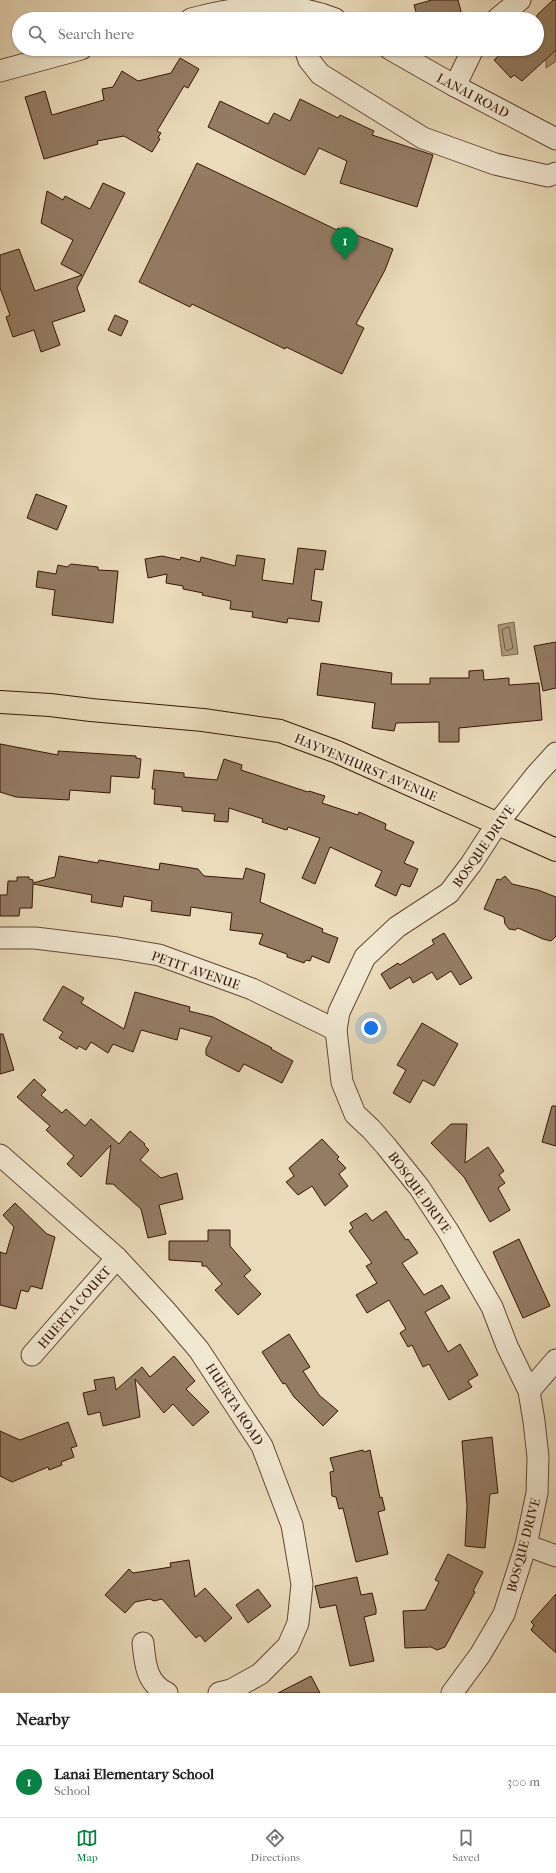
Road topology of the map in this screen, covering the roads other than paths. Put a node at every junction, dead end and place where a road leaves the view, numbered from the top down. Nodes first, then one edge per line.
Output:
1 (520, 0) edge
2 (216, 6) edge
3 (204, 12) edge
4 (299, 12) edge
5 (312, 12) edge
6 (323, 12) edge
7 (505, 12) edge
8 (55, 56) edge
9 (307, 56) edge
10 (402, 56) edge
11 (470, 56) edge
12 (0, 71) edge
13 (455, 86) junction
14 (556, 139) edge
15 (556, 173) edge
16 (0, 702) edge
17 (556, 753) edge
18 (497, 824) junction
19 (556, 850) edge
20 (0, 938) edge
21 (336, 1030) junction
22 (0, 1155) edge
23 (117, 1258) junction
24 (32, 1355) dead end
25 (556, 1360) edge
26 (529, 1391) junction
27 (526, 1545) junction
28 (556, 1556) edge
29 (143, 1643) dead end
30 (167, 1693) edge
31 (219, 1693) edge
32 (452, 1693) edge

1 - 7 street
2 - 3 street
2 - 4 street
5 - 6 street
8 - 12 street
9 - 15 street
10 - 13 street, LANAI ROAD
11 - 13 street
13 - 14 street, LANAI ROAD
16 - 18 main road, HAYVENHURST AVENUE
17 - 18 street, BOSQUE DRIVE
18 - 19 main road, HAYVENHURST AVENUE
18 - 21 street, BOSQUE DRIVE
20 - 21 street, PETIT AVENUE
21 - 26 street, BOSQUE DRIVE
22 - 23 street, HUERTA ROAD
23 - 24 street, HUERTA COURT
23 - 31 street, HUERTA ROAD
25 - 26 street
26 - 27 street, BOSQUE DRIVE
27 - 28 street
27 - 32 street, BOSQUE DRIVE
29 - 30 street

